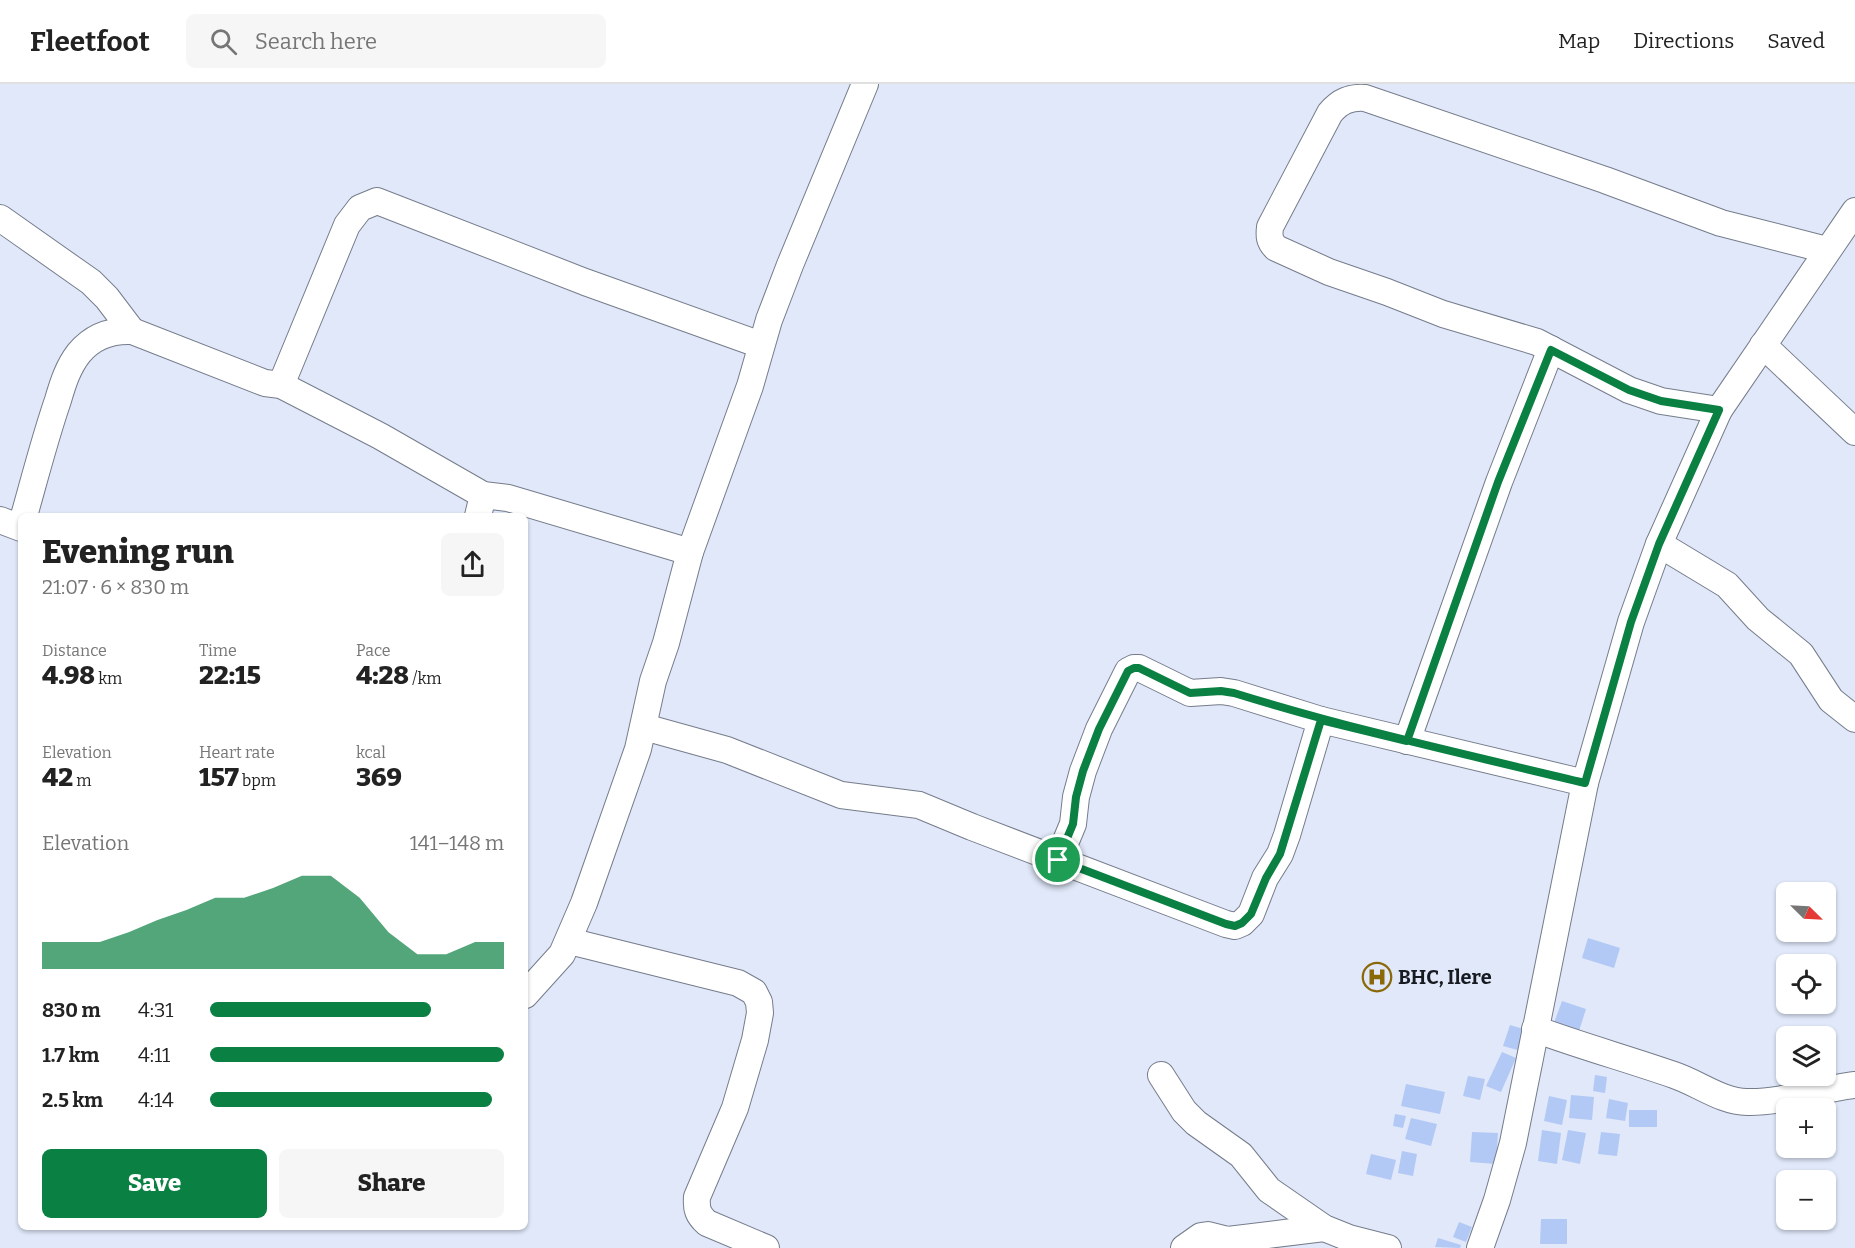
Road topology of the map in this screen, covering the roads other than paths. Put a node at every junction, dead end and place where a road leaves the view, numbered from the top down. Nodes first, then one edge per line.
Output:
1 (866, 84) edge
2 (1855, 211) edge
3 (0, 218) edge
4 (1827, 250) junction
5 (132, 331) junction
6 (761, 345) junction
7 (1763, 345) junction
8 (1551, 350) junction
9 (281, 385) junction
10 (1719, 410) junction
11 (1855, 432) edge
12 (481, 506) edge
13 (25, 513) edge
14 (0, 520) edge
15 (18, 527) edge
16 (1659, 544) junction
17 (690, 552) junction
18 (1855, 719) edge
19 (1321, 720) junction
20 (644, 727) junction
21 (1407, 741) junction
22 (1585, 783) junction
23 (1058, 860) junction
24 (569, 941) junction
25 (528, 992) edge
26 (1535, 1029) junction
27 (1161, 1075) dead end
28 (1855, 1085) edge
29 (1324, 1228) junction
30 (766, 1248) edge
31 (1184, 1248) edge
32 (1388, 1248) edge
33 (1479, 1248) edge

1 - 6 street
2 - 4 street
3 - 5 street
4 - 7 street
4 - 8 street
5 - 9 street
5 - 13 street
6 - 9 street
6 - 17 street
7 - 10 street
7 - 11 street
8 - 10 street
8 - 21 street
9 - 12 street
10 - 16 street
12 - 17 street
14 - 15 street
16 - 18 street
16 - 22 street
17 - 20 street
19 - 21 street
19 - 23 street
19 - 23 street
20 - 23 street
20 - 24 street
21 - 22 street
22 - 26 street
24 - 25 street
24 - 30 street
26 - 28 street
26 - 33 street
27 - 29 street
29 - 31 street
29 - 32 street

